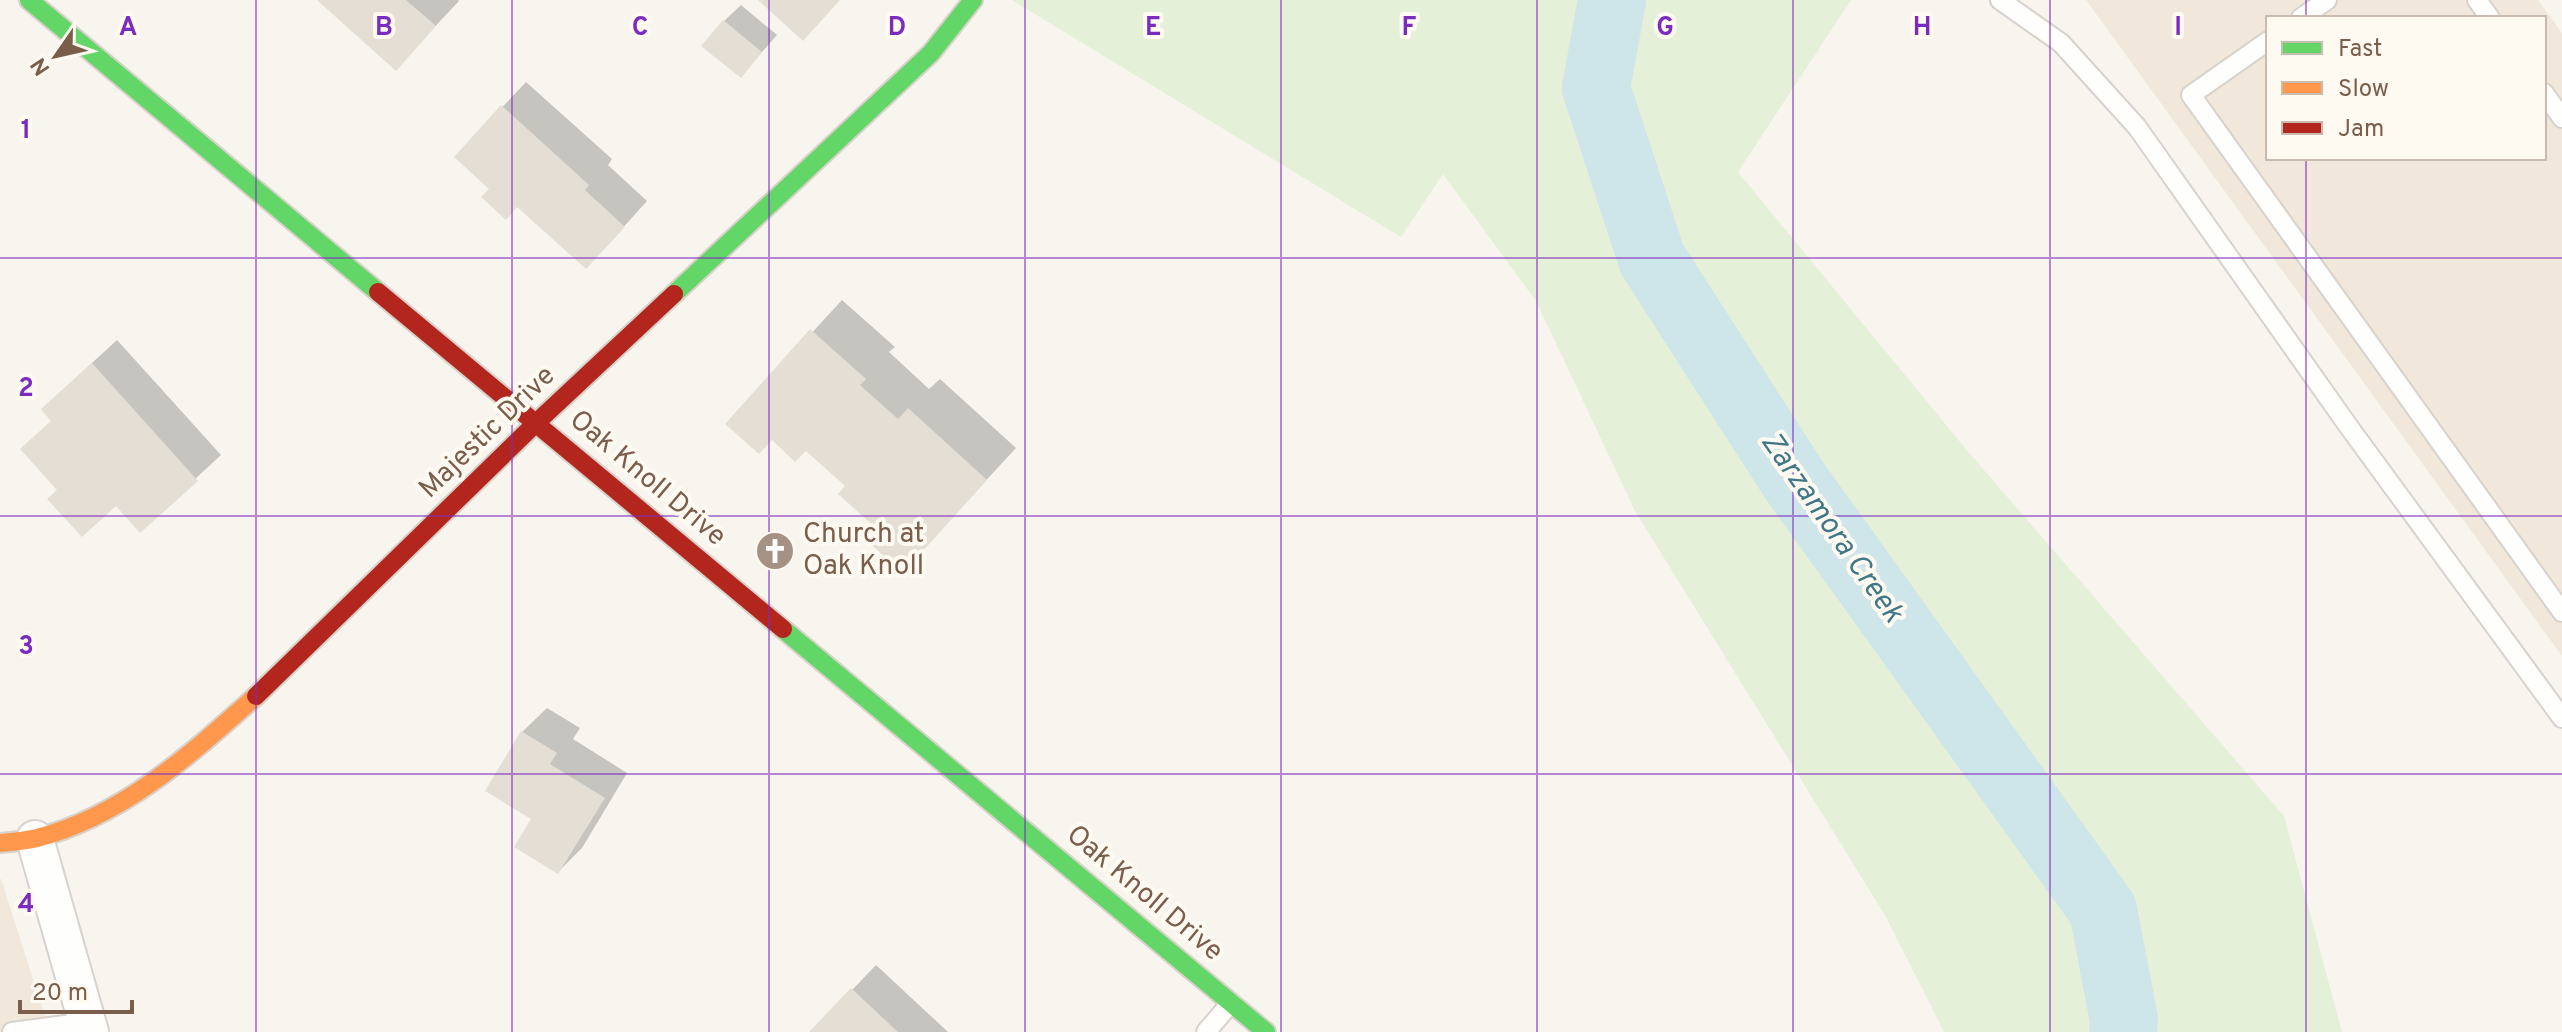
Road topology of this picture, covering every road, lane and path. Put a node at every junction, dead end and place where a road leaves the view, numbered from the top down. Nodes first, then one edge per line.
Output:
1 (29, 0) edge
2 (973, 0) edge
3 (2000, 0) edge
4 (2327, 0) edge
5 (2304, 16) edge
6 (2266, 42) edge
7 (2546, 96) edge
8 (2562, 118) edge
9 (536, 423) junction
10 (2562, 612) edge
11 (2562, 718) edge
12 (35, 839) junction
13 (0, 843) edge
14 (1231, 1003) junction
15 (89, 1027) edge
16 (12, 1032) edge
17 (1206, 1032) edge
18 (1266, 1032) edge

1 - 9 street, Oak Knoll Drive
2 - 9 street, Majestic Drive
3 - 11 lane
4 - 5 lane
6 - 10 lane
7 - 8 lane
9 - 12 street, Majestic Drive
9 - 14 street, Oak Knoll Drive
12 - 13 street, Majestic Drive
12 - 15 street
14 - 17 lane
14 - 18 street, Oak Knoll Drive
15 - 16 lane

